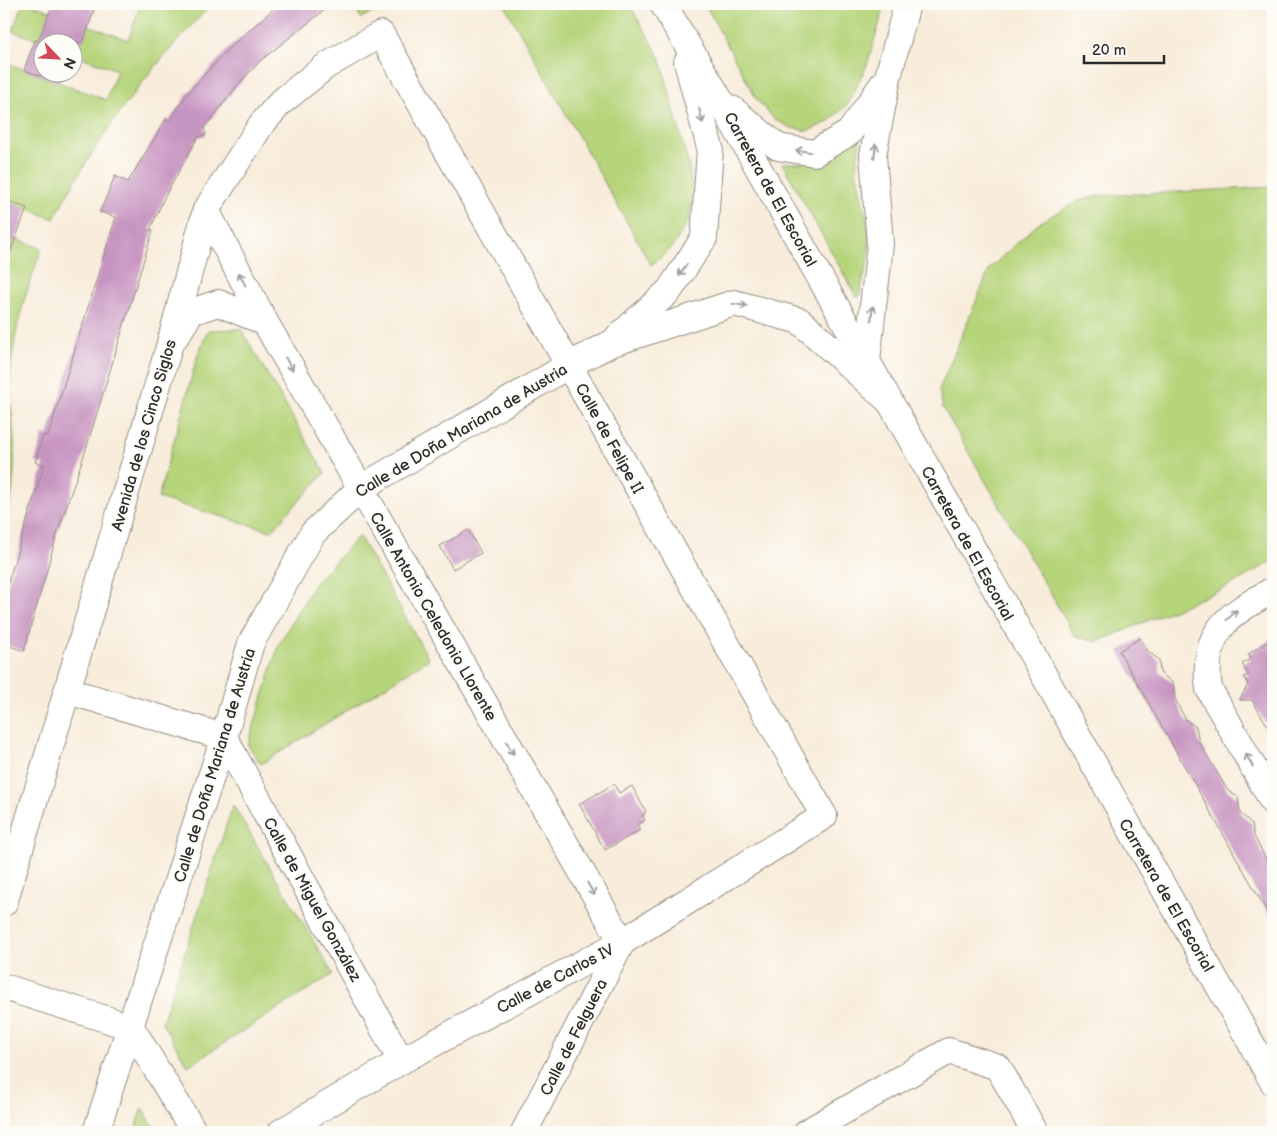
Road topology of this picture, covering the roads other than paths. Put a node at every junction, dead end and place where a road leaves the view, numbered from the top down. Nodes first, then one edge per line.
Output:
1 (663, 4) edge
2 (907, 4) edge
3 (381, 34) joint
4 (680, 34) junction
5 (888, 77) junction
6 (720, 100) junction
7 (206, 210) junction
8 (265, 322) junction
9 (610, 344) junction
10 (169, 347) junction
11 (867, 361) junction
12 (569, 365) junction
13 (889, 400) junction
14 (361, 488) junction
15 (1273, 590) edge
16 (68, 691) junction
17 (224, 737) junction
18 (1273, 802) edge
19 (824, 816) joint
20 (4, 903) edge
21 (622, 942) junction
22 (4, 987) edge
23 (131, 1027) junction
24 (402, 1061) junction
25 (1273, 1082) edge
26 (96, 1132) edge
27 (194, 1132) edge
28 (281, 1132) edge
29 (524, 1132) edge
30 (807, 1132) edge
31 (1034, 1132) edge

1 - 4 street, Carretera de El Escorial
2 - 5 street
3 - 7 street, Avenida de los Cinco Siglos
3 - 12 street, Calle de Felipe II
4 - 6 street, Carretera de El Escorial
4 -> 9 street
5 -> 6 street
11 -> 5 street
6 - 11 street, Carretera de El Escorial
8 -> 7 street, Calle Antonio Celedonio Llorente
7 - 10 street, Avenida de los Cinco Siglos
8 - 10 street
8 -> 14 street, Calle Antonio Celedonio Llorente
9 - 12 street, Calle de Doña Mariana de Austria
9 -> 13 street, Calle de Doña Mariana de Austria
10 - 16 street, Avenida de los Cinco Siglos
11 - 13 street, Carretera de El Escorial
12 - 14 street, Calle de Doña Mariana de Austria
12 - 19 street, Calle de Felipe II
13 - 25 street, Carretera de El Escorial
14 - 17 street, Calle de Doña Mariana de Austria
14 -> 21 street, Calle Antonio Celedonio Llorente
18 -> 15 street
16 - 17 street
16 - 20 street, Avenida de los Cinco Siglos
17 - 23 street, Calle de Doña Mariana de Austria
17 - 24 street, Calle de Miguel González
19 - 21 street, Calle de Carlos IV
21 - 24 street, Calle de Carlos IV
21 - 29 street, Calle de Felguera
22 - 23 street
23 - 26 street, Calle de Doña Mariana de Austria
23 - 27 street
24 - 28 street, Calle de Carlos IV
30 - 31 street

